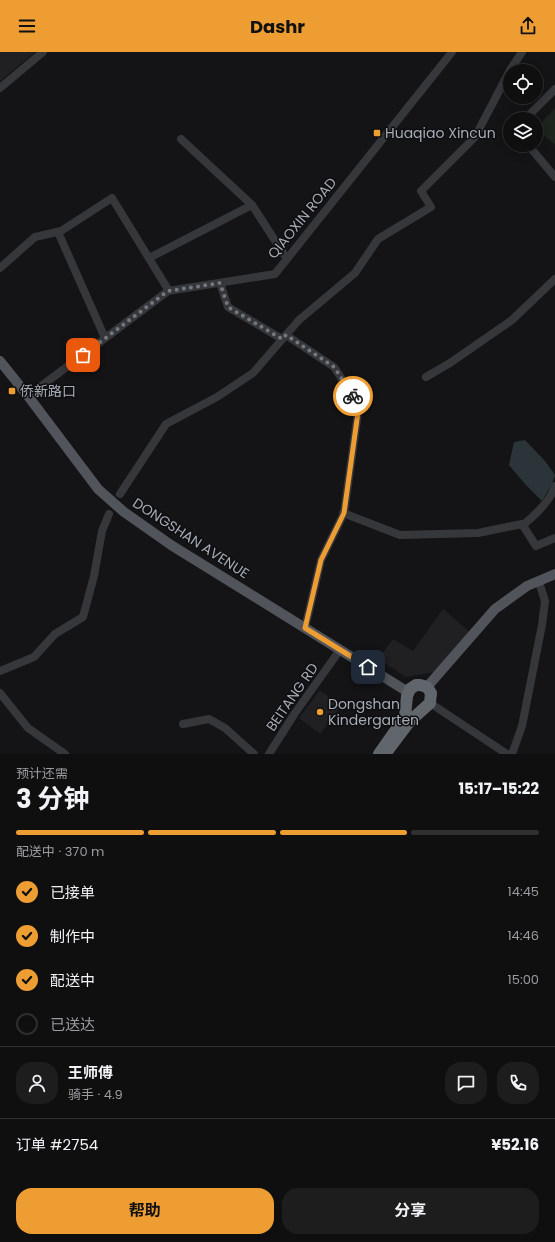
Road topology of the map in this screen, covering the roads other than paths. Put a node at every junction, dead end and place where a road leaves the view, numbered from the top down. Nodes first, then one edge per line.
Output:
1 (43, 52) edge
2 (452, 52) edge
3 (522, 52) edge
4 (0, 88) edge
5 (555, 89) edge
6 (532, 112) edge
7 (181, 139) dead end
8 (534, 152) edge
9 (555, 178) edge
10 (252, 205) junction
11 (58, 232) junction
12 (149, 258) junction
13 (287, 259) junction
14 (0, 268) edge
15 (555, 279) edge
16 (220, 283) junction
17 (169, 291) junction
18 (284, 337) junction
19 (105, 338) junction
20 (0, 361) edge
21 (426, 377) dead end
22 (28, 396) junction
23 (555, 486) edge
24 (120, 494) dead end
25 (343, 513) junction
26 (109, 514) dead end
27 (523, 525) junction
28 (555, 538) edge
29 (555, 574) edge
30 (555, 579) edge
31 (540, 585) junction
32 (305, 628) junction
33 (337, 654) dead end
34 (0, 671) edge
35 (429, 689) junction
36 (0, 693) edge
37 (408, 696) junction
38 (428, 706) junction
39 (183, 724) dead end
40 (65, 754) edge
41 (254, 754) edge
42 (269, 754) edge
43 (379, 754) edge
44 (385, 754) edge
45 (507, 754) edge
46 (512, 754) edge

1 - 4 street
2 - 13 street, QIAOXIN ROAD
3 - 18 street
5 - 6 street
7 - 10 street
8 - 9 street
10 - 12 street
10 - 13 street
11 - 12 street
11 - 14 street
11 - 19 street
12 - 17 street
13 - 16 street, QIAOXIN ROAD
15 - 21 street
16 - 17 street, QIAOXIN ROAD
16 - 18 street
17 - 19 street, QIAOXIN ROAD
18 - 24 street
18 - 25 street
19 - 22 street, QIAOXIN ROAD
20 - 22 main road, DONGSHAN AVENUE
22 - 32 main road, DONGSHAN AVENUE
23 - 27 street
25 - 27 street
25 - 32 street
26 - 34 street
27 - 28 street
29 - 35 main road
30 - 31 main road
31 - 35 main road
31 - 46 street
32 - 37 main road, DONGSHAN AVENUE
33 - 42 street, BEITANG RD
35 - 37 highway
35 - 38 highway
36 - 40 street
37 - 38 highway
37 - 43 highway
38 - 44 highway
38 - 45 street
39 - 41 street

